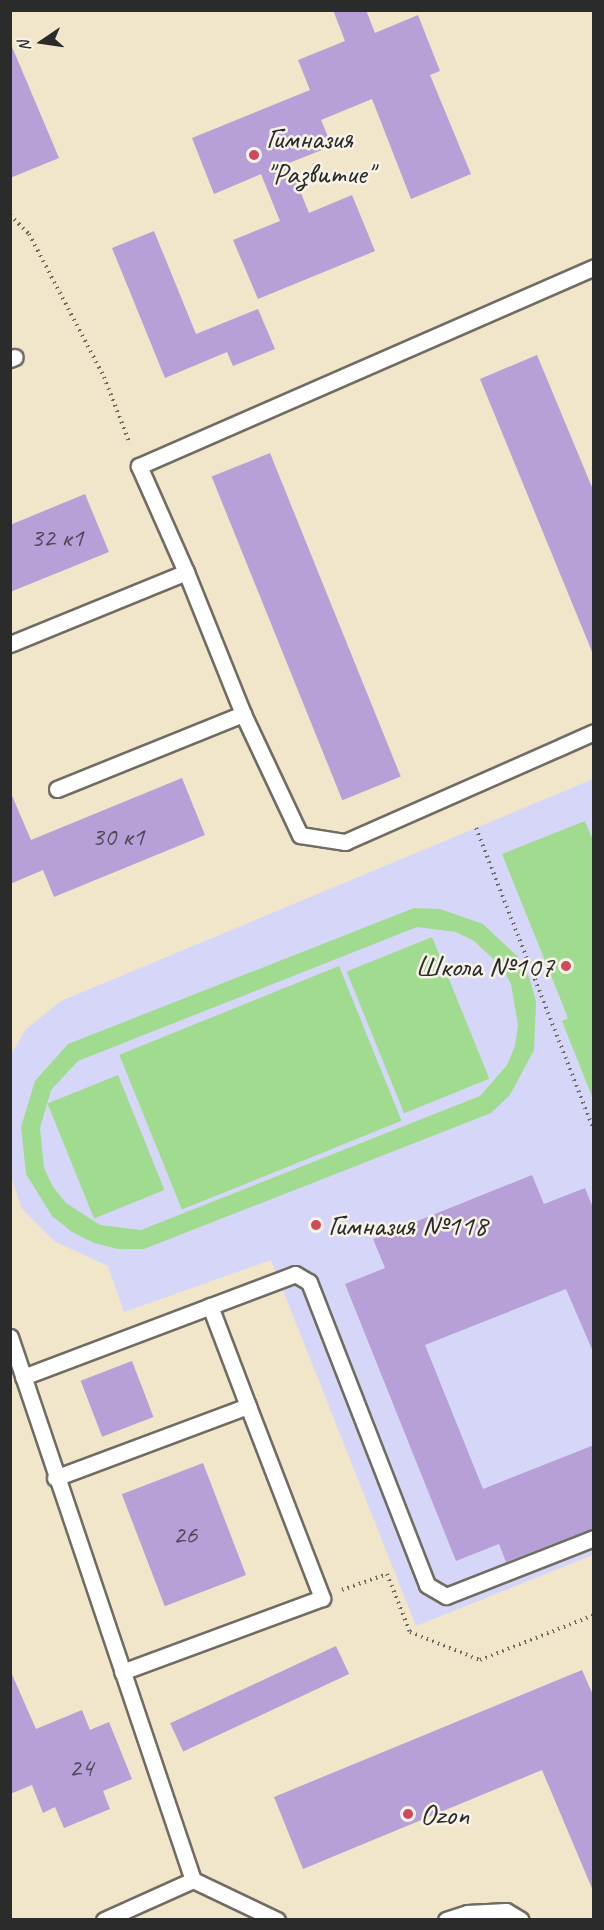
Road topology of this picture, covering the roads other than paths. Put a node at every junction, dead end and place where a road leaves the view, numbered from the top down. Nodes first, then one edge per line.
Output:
1 (594, 267) edge
2 (186, 572) junction
3 (10, 644) edge
4 (243, 714) junction
5 (594, 732) edge
6 (57, 789) dead end
7 (210, 1306) junction
8 (10, 1337) edge
9 (23, 1377) junction
10 (248, 1406) junction
11 (55, 1478) junction
12 (594, 1538) edge
13 (122, 1672) junction
14 (193, 1880) junction
15 (104, 1920) edge
16 (278, 1920) edge
17 (446, 1920) edge
18 (520, 1920) edge

1 - 2 lane
2 - 3 lane
2 - 4 lane
4 - 5 lane
4 - 6 lane
7 - 9 lane
7 - 10 lane
7 - 12 lane
8 - 9 lane
9 - 11 lane
10 - 11 lane
10 - 13 lane
11 - 13 lane
13 - 14 lane
14 - 15 lane
14 - 16 lane
17 - 18 lane

